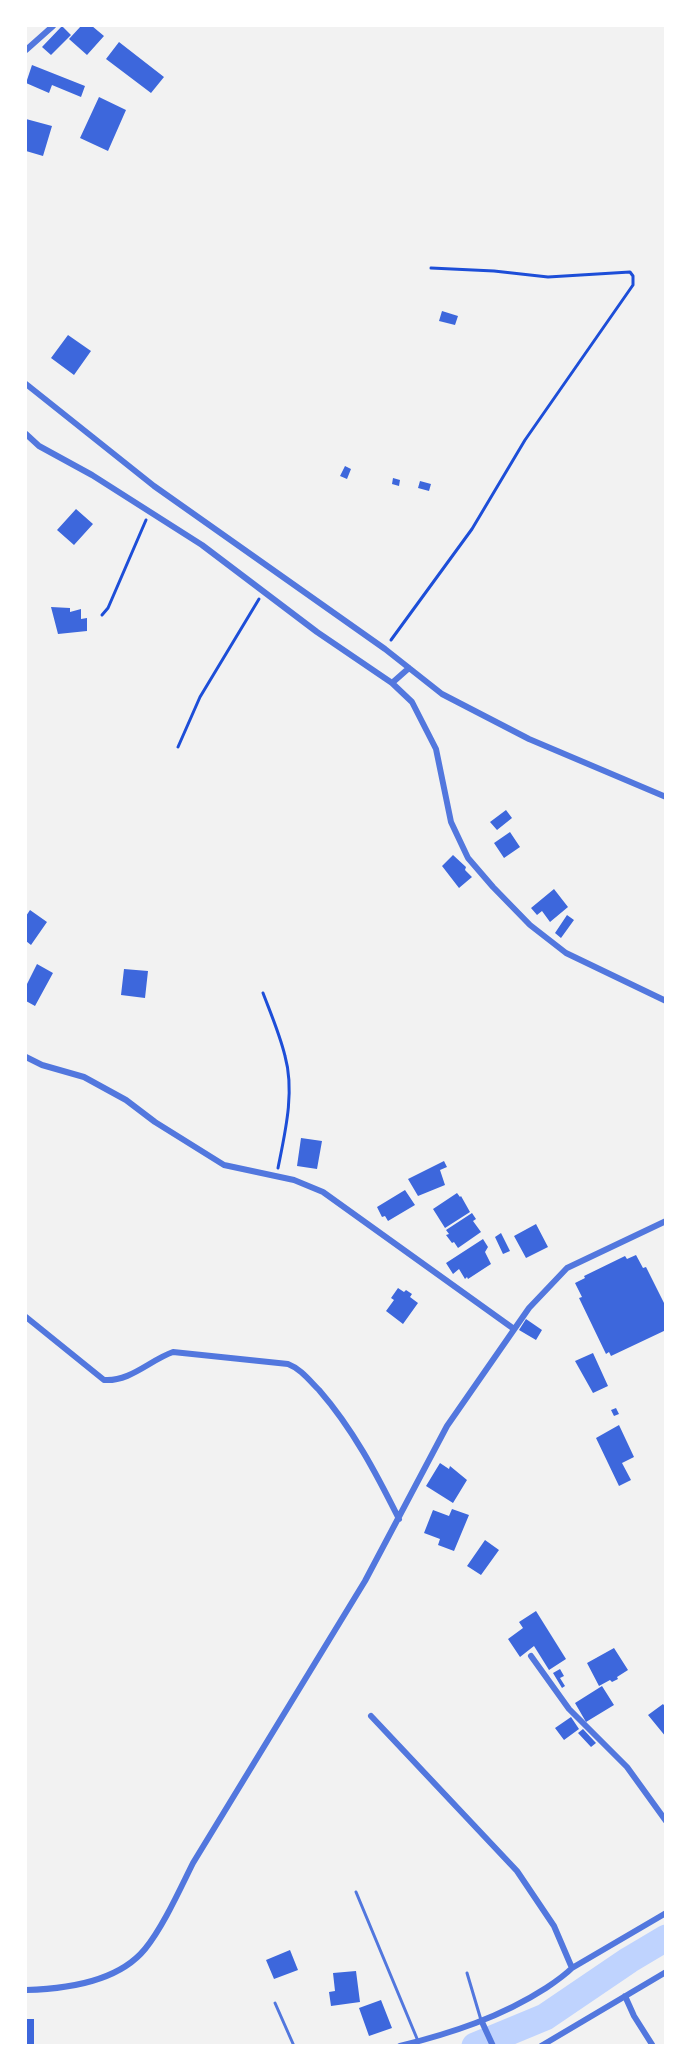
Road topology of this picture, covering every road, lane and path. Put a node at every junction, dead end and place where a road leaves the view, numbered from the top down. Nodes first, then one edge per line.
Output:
1 (53, 26) edge
2 (26, 48) edge
3 (432, 268) dead end
4 (26, 384) edge
5 (26, 434) edge
6 (149, 513) junction
7 (264, 591) junction
8 (102, 615) dead end
9 (385, 649) junction
10 (409, 668) junction
11 (392, 683) junction
12 (178, 747) dead end
13 (666, 797) edge
14 (264, 993) dead end
15 (666, 1001) edge
16 (26, 1057) edge
17 (276, 1176) junction
18 (666, 1221) edge
19 (26, 1317) edge
20 (514, 1329) junction
21 (399, 1519) junction
22 (531, 1656) dead end
23 (371, 1716) dead end
24 (666, 1821) edge
25 (356, 1892) dead end
26 (666, 1913) edge
27 (572, 1968) junction
28 (666, 1972) edge
29 (467, 1973) dead end
30 (26, 1990) edge
31 (625, 1996) junction
32 (275, 2003) dead end
33 (482, 2022) junction
34 (418, 2041) junction
35 (294, 2046) edge
36 (400, 2046) edge
37 (493, 2046) edge
38 (541, 2046) edge
39 (653, 2046) edge

1 - 2 street
3 - 9 path
4 - 9 street
5 - 6 street
6 - 7 street
6 - 8 path
7 - 11 street
7 - 12 path
9 - 10 street
10 - 11 street
10 - 13 street
11 - 15 street
14 - 17 path
16 - 17 street
17 - 20 street
18 - 20 street
19 - 21 street
20 - 21 street
21 - 30 street
22 - 24 street
23 - 27 street
25 - 34 lane
26 - 27 street
27 - 33 street
28 - 31 street
29 - 33 lane
31 - 38 street
31 - 39 street
32 - 35 lane
33 - 34 street
33 - 37 street
34 - 36 street

